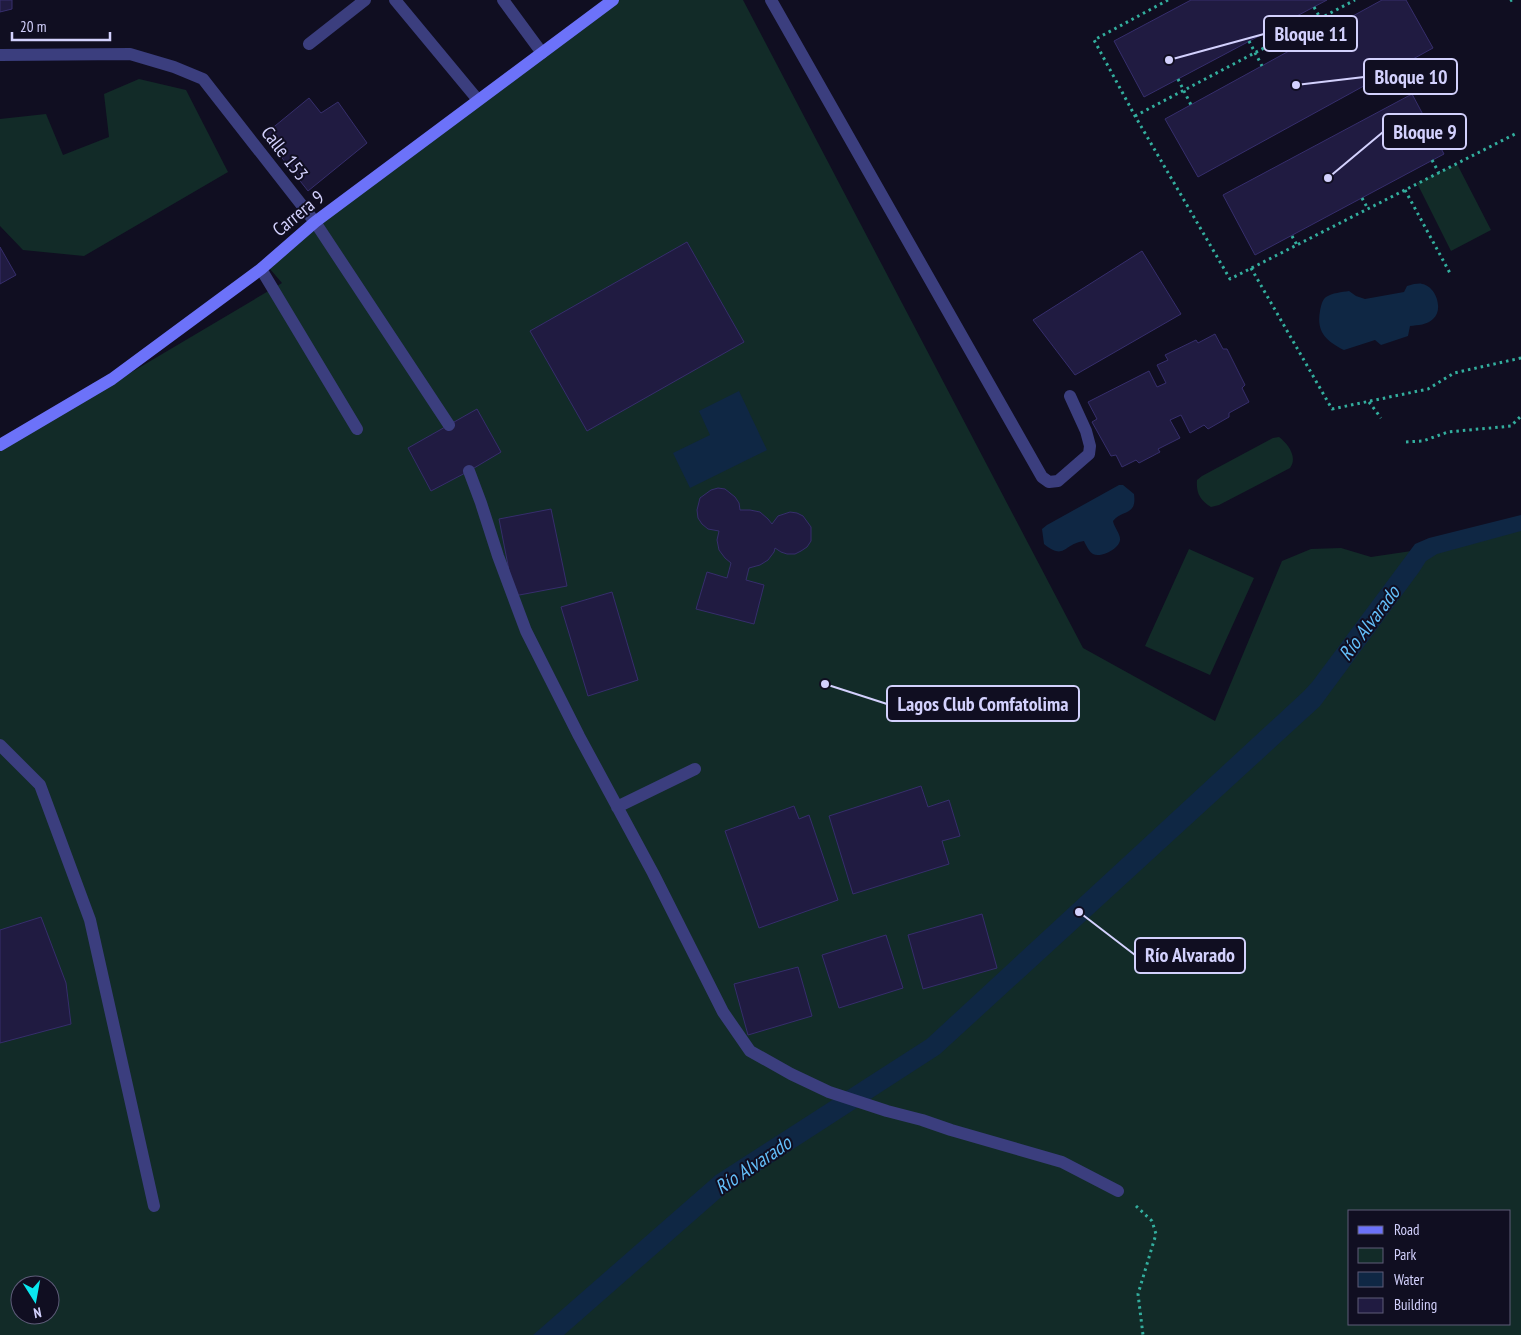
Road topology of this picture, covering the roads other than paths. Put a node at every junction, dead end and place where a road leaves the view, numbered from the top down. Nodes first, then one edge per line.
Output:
1 (365, 0) edge
2 (395, 0) edge
3 (503, 0) edge
4 (613, 0) edge
5 (771, 0) edge
6 (309, 44) dead end
7 (542, 53) junction
8 (0, 55) edge
9 (478, 100) junction
10 (315, 222) junction
11 (261, 269) junction
12 (1070, 396) dead end
13 (449, 425) dead end
14 (357, 429) dead end
15 (0, 445) edge
16 (469, 471) dead end
17 (0, 745) edge
18 (695, 769) dead end
19 (617, 807) junction
20 (1118, 1191) road end
21 (154, 1206) dead end

1 - 6 street
2 - 9 street
3 - 7 street
4 - 7 street, Carrera 9
5 - 12 street
7 - 9 street, Carrera 9
8 - 10 street, Calle 153
9 - 10 street, Carrera 9
10 - 11 street, Carrera 9
10 - 13 street, Calle 153
11 - 14 street
11 - 15 street, Carrera 9
16 - 19 street
17 - 21 street
18 - 19 street
19 - 20 street

